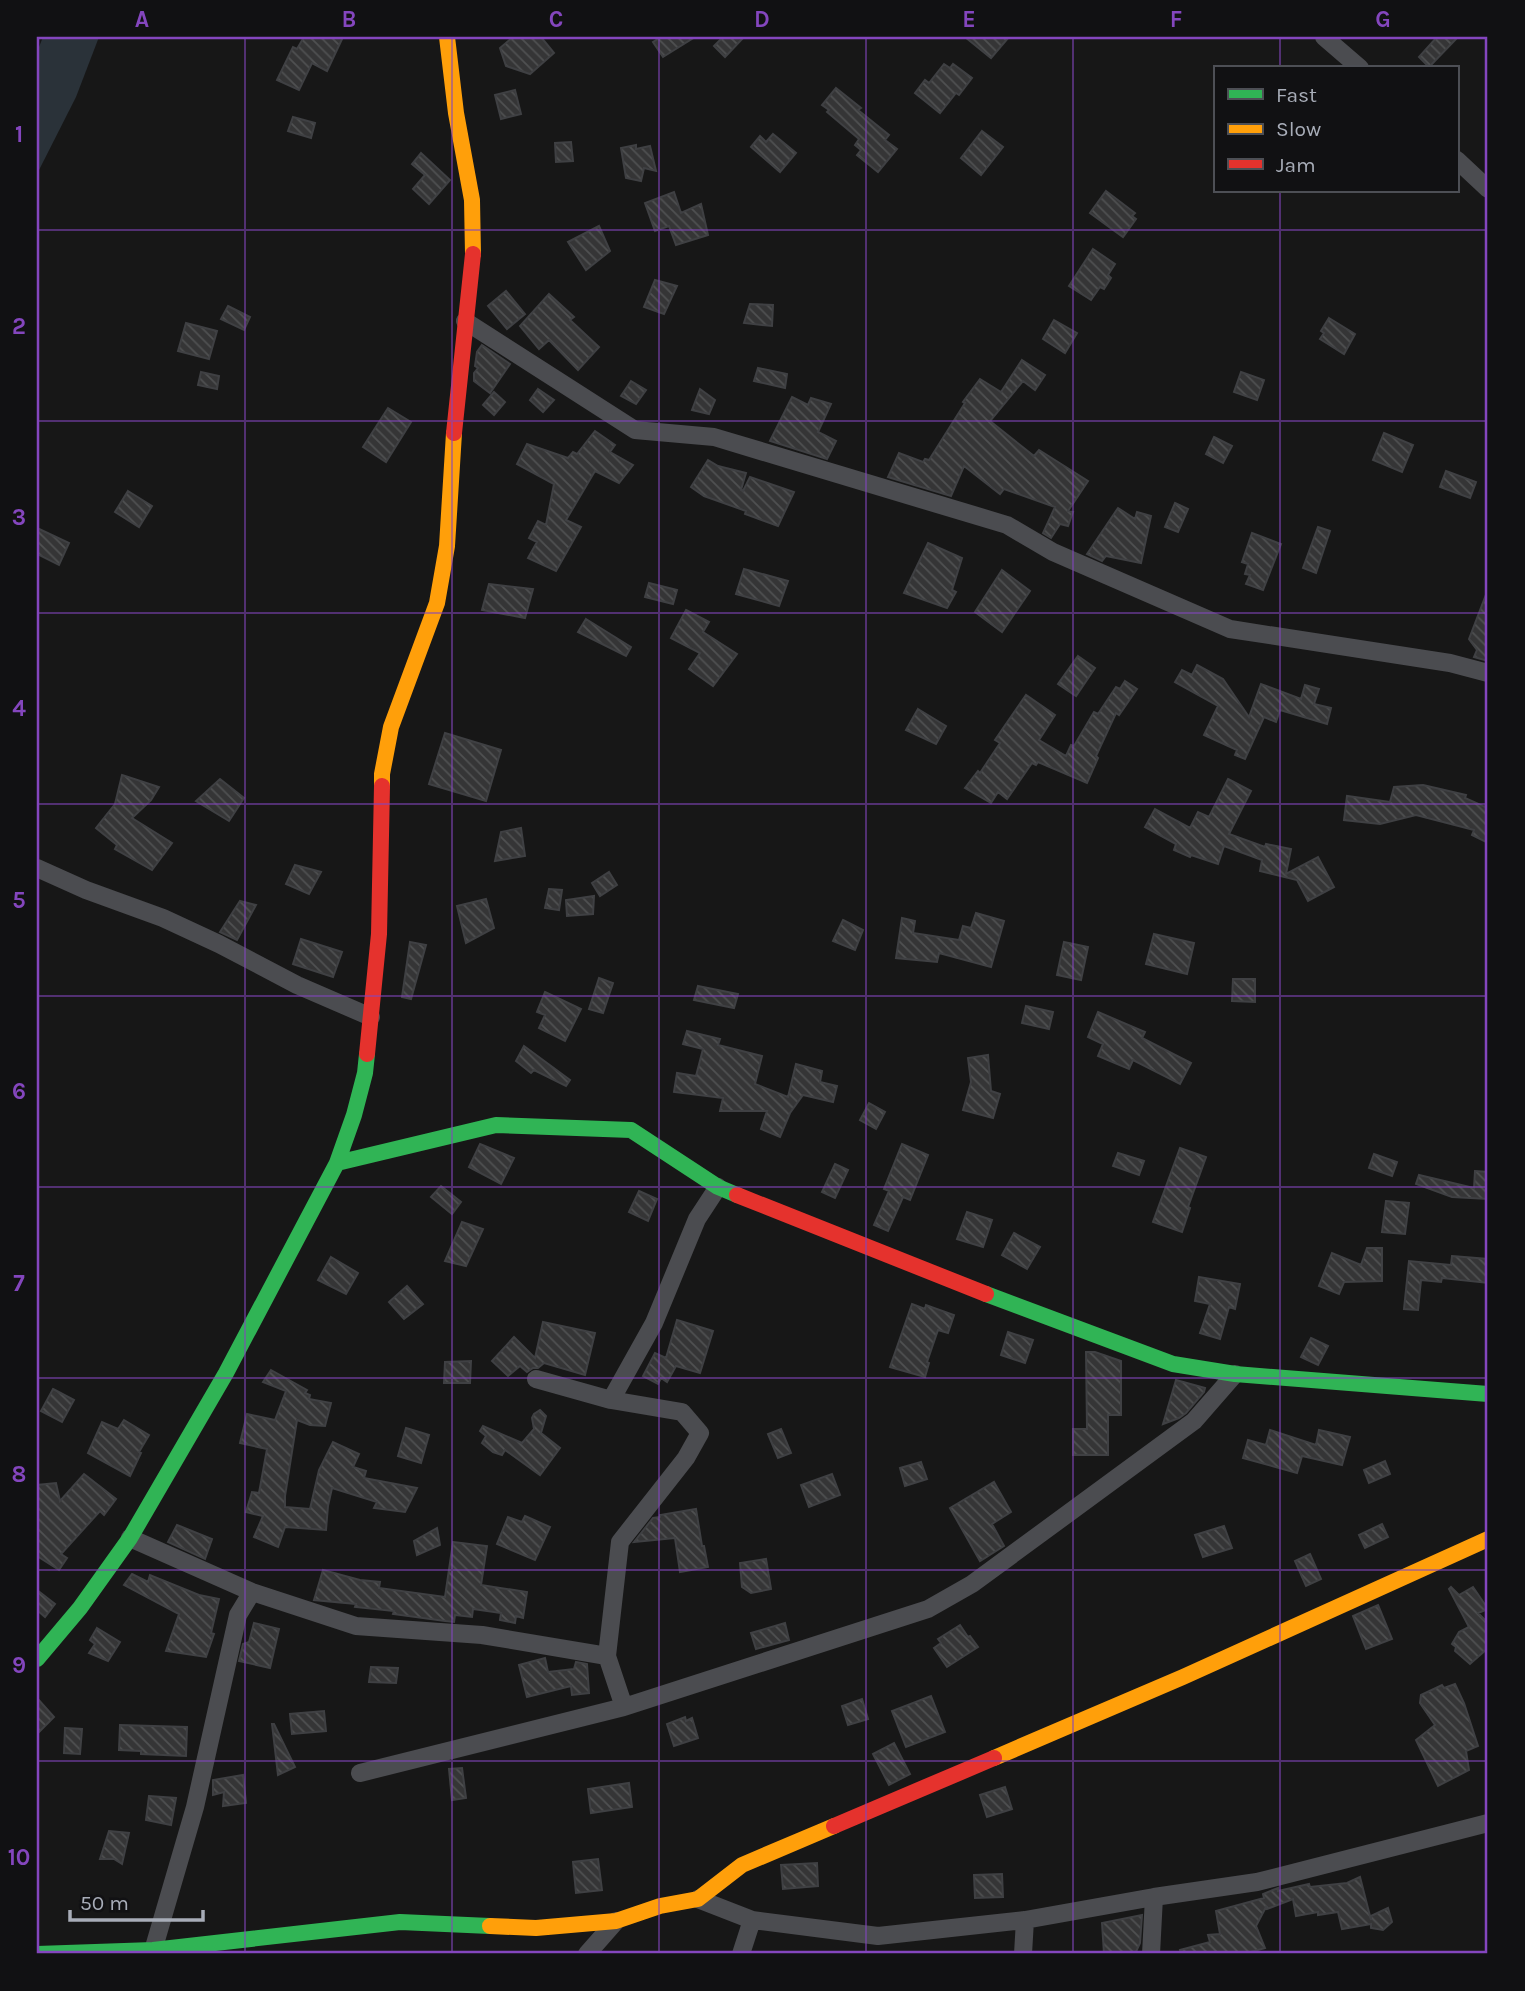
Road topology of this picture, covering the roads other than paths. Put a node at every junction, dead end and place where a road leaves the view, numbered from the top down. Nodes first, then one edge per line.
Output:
1 (447, 37) edge
2 (1324, 37) edge
3 (1358, 66) edge
4 (1458, 161) edge
5 (1488, 189) edge
6 (465, 321) junction
7 (1488, 673) edge
8 (37, 867) edge
9 (371, 1017) junction
10 (337, 1163) junction
11 (718, 1187) junction
12 (1235, 1374) junction
13 (536, 1379) dead end
14 (1488, 1394) edge
15 (611, 1400) junction
16 (130, 1538) junction
17 (1488, 1539) edge
18 (251, 1592) junction
19 (607, 1656) junction
20 (37, 1659) edge
21 (624, 1707) junction
22 (360, 1773) dead end
23 (1488, 1823) edge
24 (1154, 1897) junction
25 (698, 1899) junction
26 (752, 1920) junction
27 (1025, 1920) junction
28 (616, 1922) junction
29 (878, 1936) junction
30 (152, 1952) edge
31 (37, 1954) edge
32 (587, 1954) edge
33 (741, 1954) edge
34 (872, 1954) edge
35 (1023, 1954) edge
36 (1151, 1954) edge

1 - 6 street
2 - 3 street
4 - 5 street
6 - 7 street
6 - 9 street
8 - 9 street
9 - 10 street
10 - 11 street
10 - 16 street
11 - 12 street
11 - 15 street
12 - 14 street
12 - 21 street
13 - 15 street
15 - 19 street
16 - 18 street
16 - 20 street
17 - 25 street
18 - 19 street
18 - 30 street
19 - 21 street
21 - 22 street
23 - 24 street
24 - 27 street
24 - 36 street
25 - 26 street
25 - 28 street
26 - 29 street
26 - 33 street
27 - 29 street
27 - 35 street
28 - 30 street
28 - 32 street
29 - 34 street
30 - 31 street

